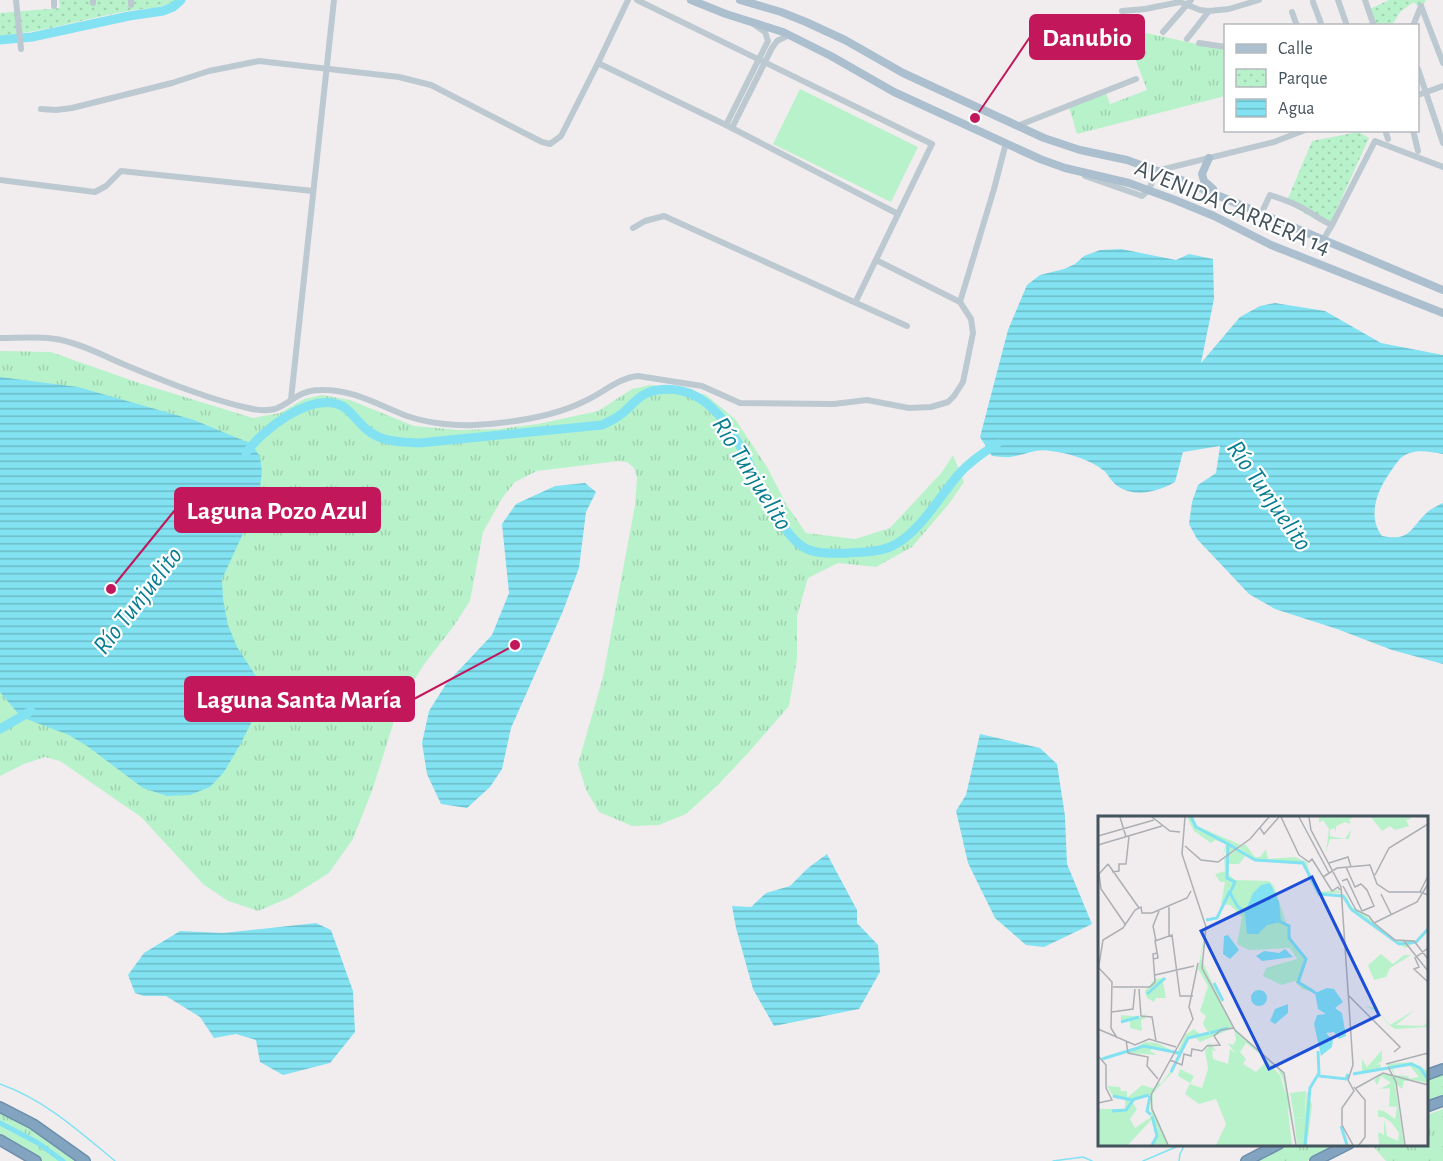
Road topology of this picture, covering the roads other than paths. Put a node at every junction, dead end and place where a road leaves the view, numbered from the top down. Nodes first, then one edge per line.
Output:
1 (16, 0) edge
2 (334, 0) edge
3 (628, 0) edge
4 (637, 0) edge
5 (691, 0) edge
6 (740, 0) edge
7 (1259, 0) edge
8 (1338, 0) edge
9 (1365, 0) edge
10 (1186, 2) edge
11 (1313, 2) dead end
12 (1122, 11) dead end
13 (1209, 11) junction
14 (1292, 12) dead end
15 (744, 20) junction
16 (1296, 24) edge
17 (1321, 24) edge
18 (1346, 24) edge
19 (1373, 24) edge
20 (1414, 24) edge
21 (1162, 32) dead end
22 (789, 35) junction
23 (1187, 39) dead end
24 (1199, 43) dead end
25 (1224, 47) edge
26 (21, 48) dead end
27 (762, 61) junction
28 (598, 63) junction
29 (1443, 63) edge
30 (326, 69) junction
31 (1419, 72) edge
32 (1136, 79) dead end
33 (1442, 87) edge
34 (1426, 93) junction
35 (1419, 95) edge
36 (41, 109) dead end
37 (729, 126) junction
38 (1017, 126) junction
39 (1300, 132) edge
40 (1386, 132) edge
41 (1414, 132) edge
42 (1388, 139) dead end
43 (1006, 143) junction
44 (1443, 143) edge
45 (1419, 151) dead end
46 (1209, 158) junction
47 (1443, 167) edge
48 (1156, 171) junction
49 (0, 180) edge
50 (1149, 190) junction
51 (313, 191) junction
52 (1221, 196) junction
53 (898, 214) junction
54 (1261, 214) junction
55 (1332, 225) junction
56 (633, 228) dead end
57 (1323, 240) junction
58 (876, 260) junction
59 (1443, 290) edge
60 (856, 301) junction
61 (960, 302) junction
62 (1443, 313) edge
63 (907, 326) dead end
64 (0, 338) edge
65 (291, 399) junction
66 (1443, 1069) edge
67 (1428, 1074) edge
68 (1443, 1101) edge
69 (1428, 1106) edge
70 (0, 1107) edge
71 (0, 1140) edge
72 (1275, 1146) edge
73 (1345, 1146) edge
74 (1250, 1159) edge
75 (36, 1161) edge
76 (85, 1161) edge
77 (1315, 1161) edge

1 - 26 street
2 - 30 street
3 - 28 street
4 - 27 street
5 - 15 main road, AVENIDA CARRERA 14
6 - 38 main road, AVENIDA CARRERA 14
7 - 13 street
8 - 18 street
9 - 19 street
10 - 12 street
10 - 13 street
10 - 21 street
11 - 17 street
13 - 23 street
14 - 16 street
15 - 22 main road, AVENIDA CARRERA 14
15 - 27 street
20 - 29 street
22 - 27 street
22 - 43 main road, AVENIDA CARRERA 14
24 - 25 street
27 - 37 street
27 - 53 street
28 - 30 street
28 - 37 street
30 - 36 street
30 - 51 street
31 - 34 street
32 - 38 street
33 - 34 street
34 - 35 street
34 - 44 street
37 - 53 street
38 - 48 main road, AVENIDA CARRERA 14
39 - 46 street
40 - 42 street
41 - 45 street
43 - 50 main road, AVENIDA CARRERA 14
43 - 61 street
46 - 48 street
46 - 52 main road
47 - 55 street
48 - 50 street
48 - 52 main road, AVENIDA CARRERA 14
49 - 51 street
50 - 62 main road, AVENIDA CARRERA 14
51 - 65 street
52 - 54 main road, AVENIDA CARRERA 14
53 - 58 street
54 - 55 street
54 - 57 main road, AVENIDA CARRERA 14
55 - 57 street
56 - 60 street
57 - 59 main road, AVENIDA CARRERA 14
58 - 60 street
58 - 61 street
60 - 63 street
61 - 65 street
64 - 65 street
66 - 67 highway
68 - 69 highway
70 - 76 highway
71 - 75 highway
72 - 74 highway
73 - 77 highway

